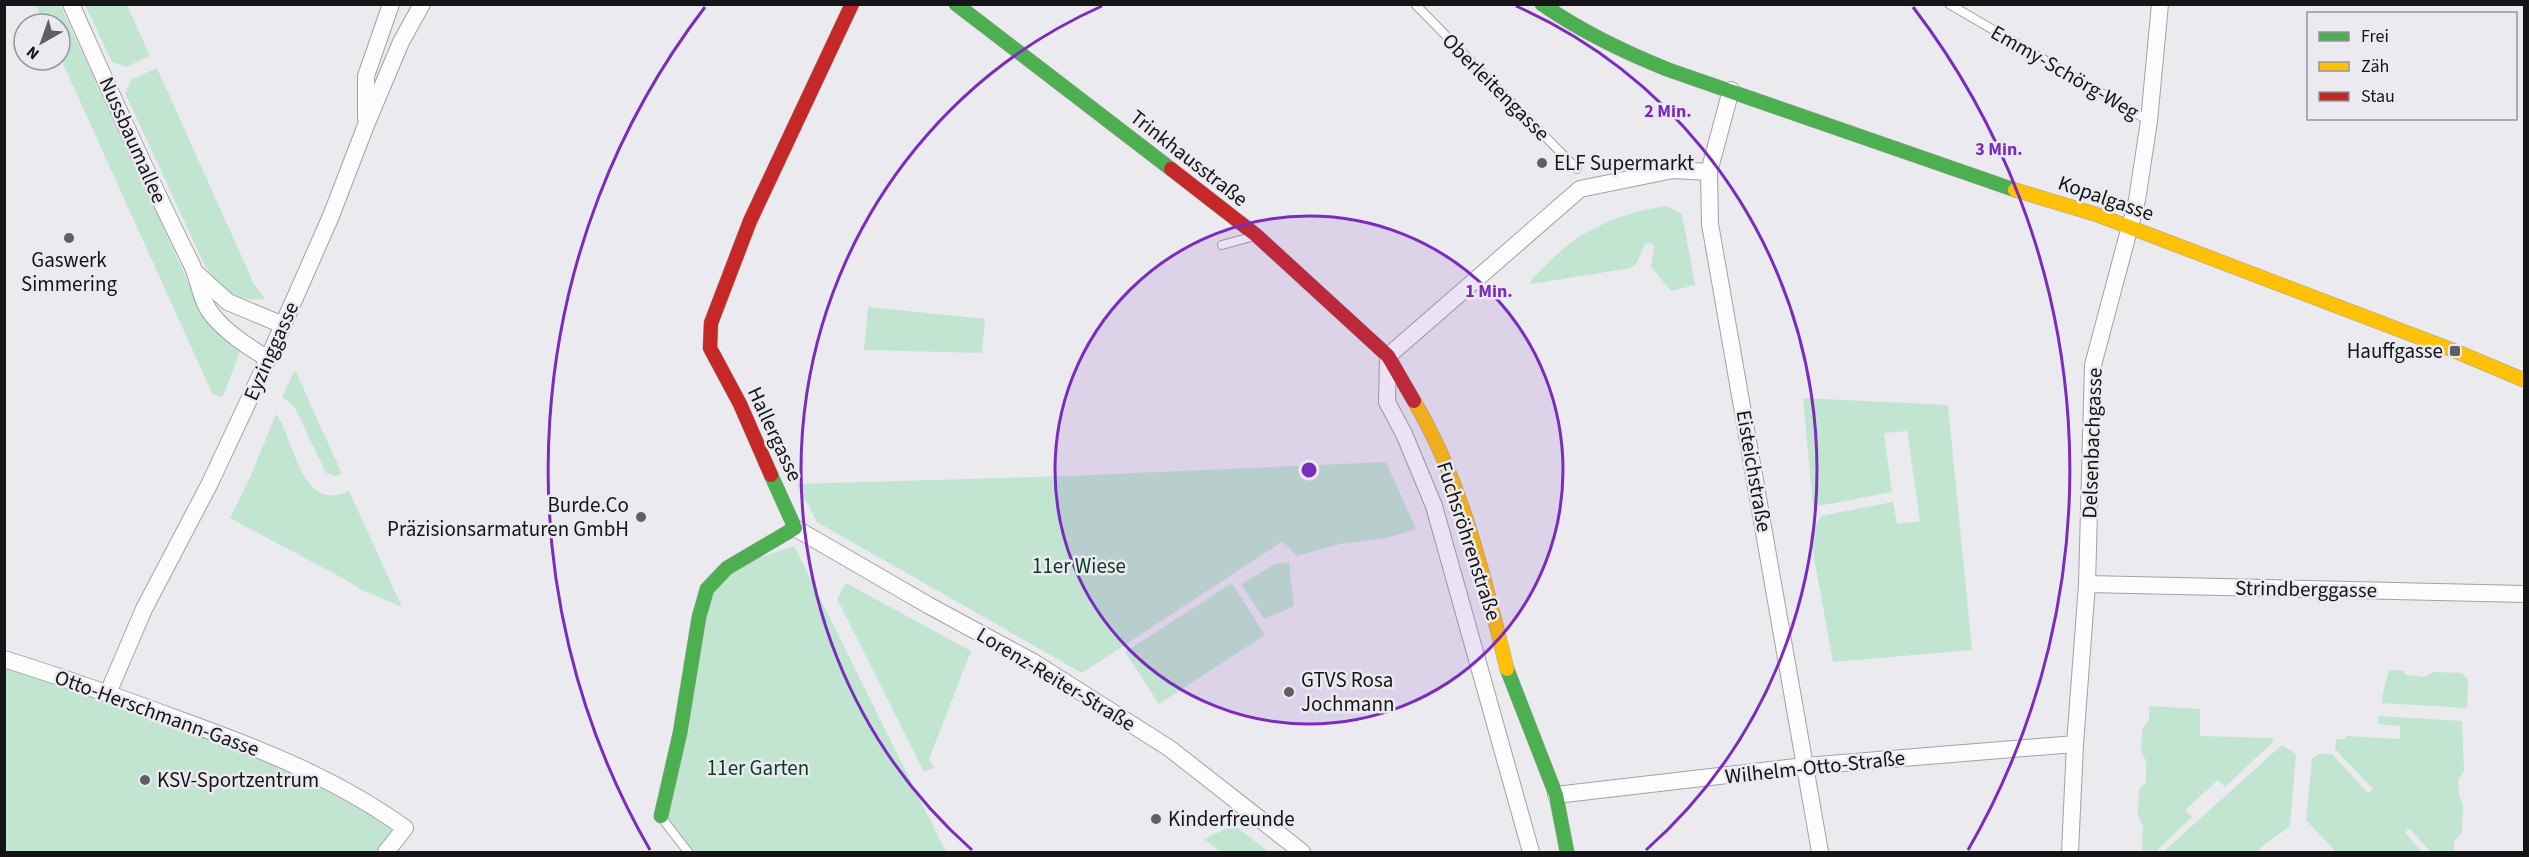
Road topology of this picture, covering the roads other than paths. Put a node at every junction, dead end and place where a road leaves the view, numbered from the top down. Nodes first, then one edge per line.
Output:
1 (71, 4) edge
2 (391, 4) edge
3 (422, 4) edge
4 (852, 4) edge
5 (956, 4) edge
6 (1415, 4) edge
7 (1542, 4) edge
8 (1949, 4) edge
9 (2160, 4) edge
10 (1731, 90) junction
11 (2149, 121) junction
12 (366, 125) junction
13 (1577, 169) dead end
14 (1709, 172) junction
15 (2129, 228) junction
16 (1256, 235) junction
17 (1222, 245) dead end
18 (197, 274) junction
19 (283, 326) junction
20 (1388, 356) junction
21 (268, 359) junction
22 (2524, 380) edge
23 (795, 528) junction
24 (2086, 584) junction
25 (2524, 594) edge
26 (4, 659) edge
27 (108, 693) junction
28 (2075, 744) junction
29 (1805, 766) junction
30 (1556, 795) junction
31 (661, 816) joint
32 (386, 852) edge
33 (688, 852) edge
34 (1302, 852) edge
35 (1531, 852) edge
36 (1568, 852) edge
37 (1820, 852) edge
38 (2070, 852) edge

1 - 18 street, Nussbaumallee
2 - 12 street
3 - 12 street, Eyzinggasse
4 - 23 street, Hallergasse
5 - 16 street, Trinkhausstraße
6 - 13 lane, Oberleitengasse
7 - 10 street, Kopalgasse
8 - 11 lane, Emmy-Schörg-Weg
9 - 11 street, Delsenbachgasse
10 - 14 street, Eisteichstraße
10 - 15 street, Kopalgasse
11 - 15 street, Delsenbachgasse
12 - 19 street, Eyzinggasse
14 - 20 street
14 - 29 street, Eisteichstraße
15 - 22 street, Kopalgasse
15 - 24 street, Delsenbachgasse
16 - 17 lane
16 - 20 street, Trinkhausstraße
18 - 19 street, Nussbaumallee
18 - 21 street, Nussbaumallee
19 - 21 street, Eyzinggasse
20 - 30 street, Fuchsröhrenstraße
20 - 35 street, Fuchsröhrenstraße
21 - 27 street, Eyzinggasse
23 - 31 street
23 - 34 street, Lorenz-Reiter-Straße
24 - 25 street, Strindberggasse
24 - 28 street, Delsenbachgasse
26 - 27 street, Otto-Herschmann-Gasse
27 - 32 street, Otto-Herschmann-Gasse
28 - 29 street, Wilhelm-Otto-Straße
28 - 38 street, Delsenbachgasse
29 - 30 street, Wilhelm-Otto-Straße
29 - 37 street, Eisteichstraße
30 - 36 street, Fuchsröhrenstraße
31 - 33 lane

